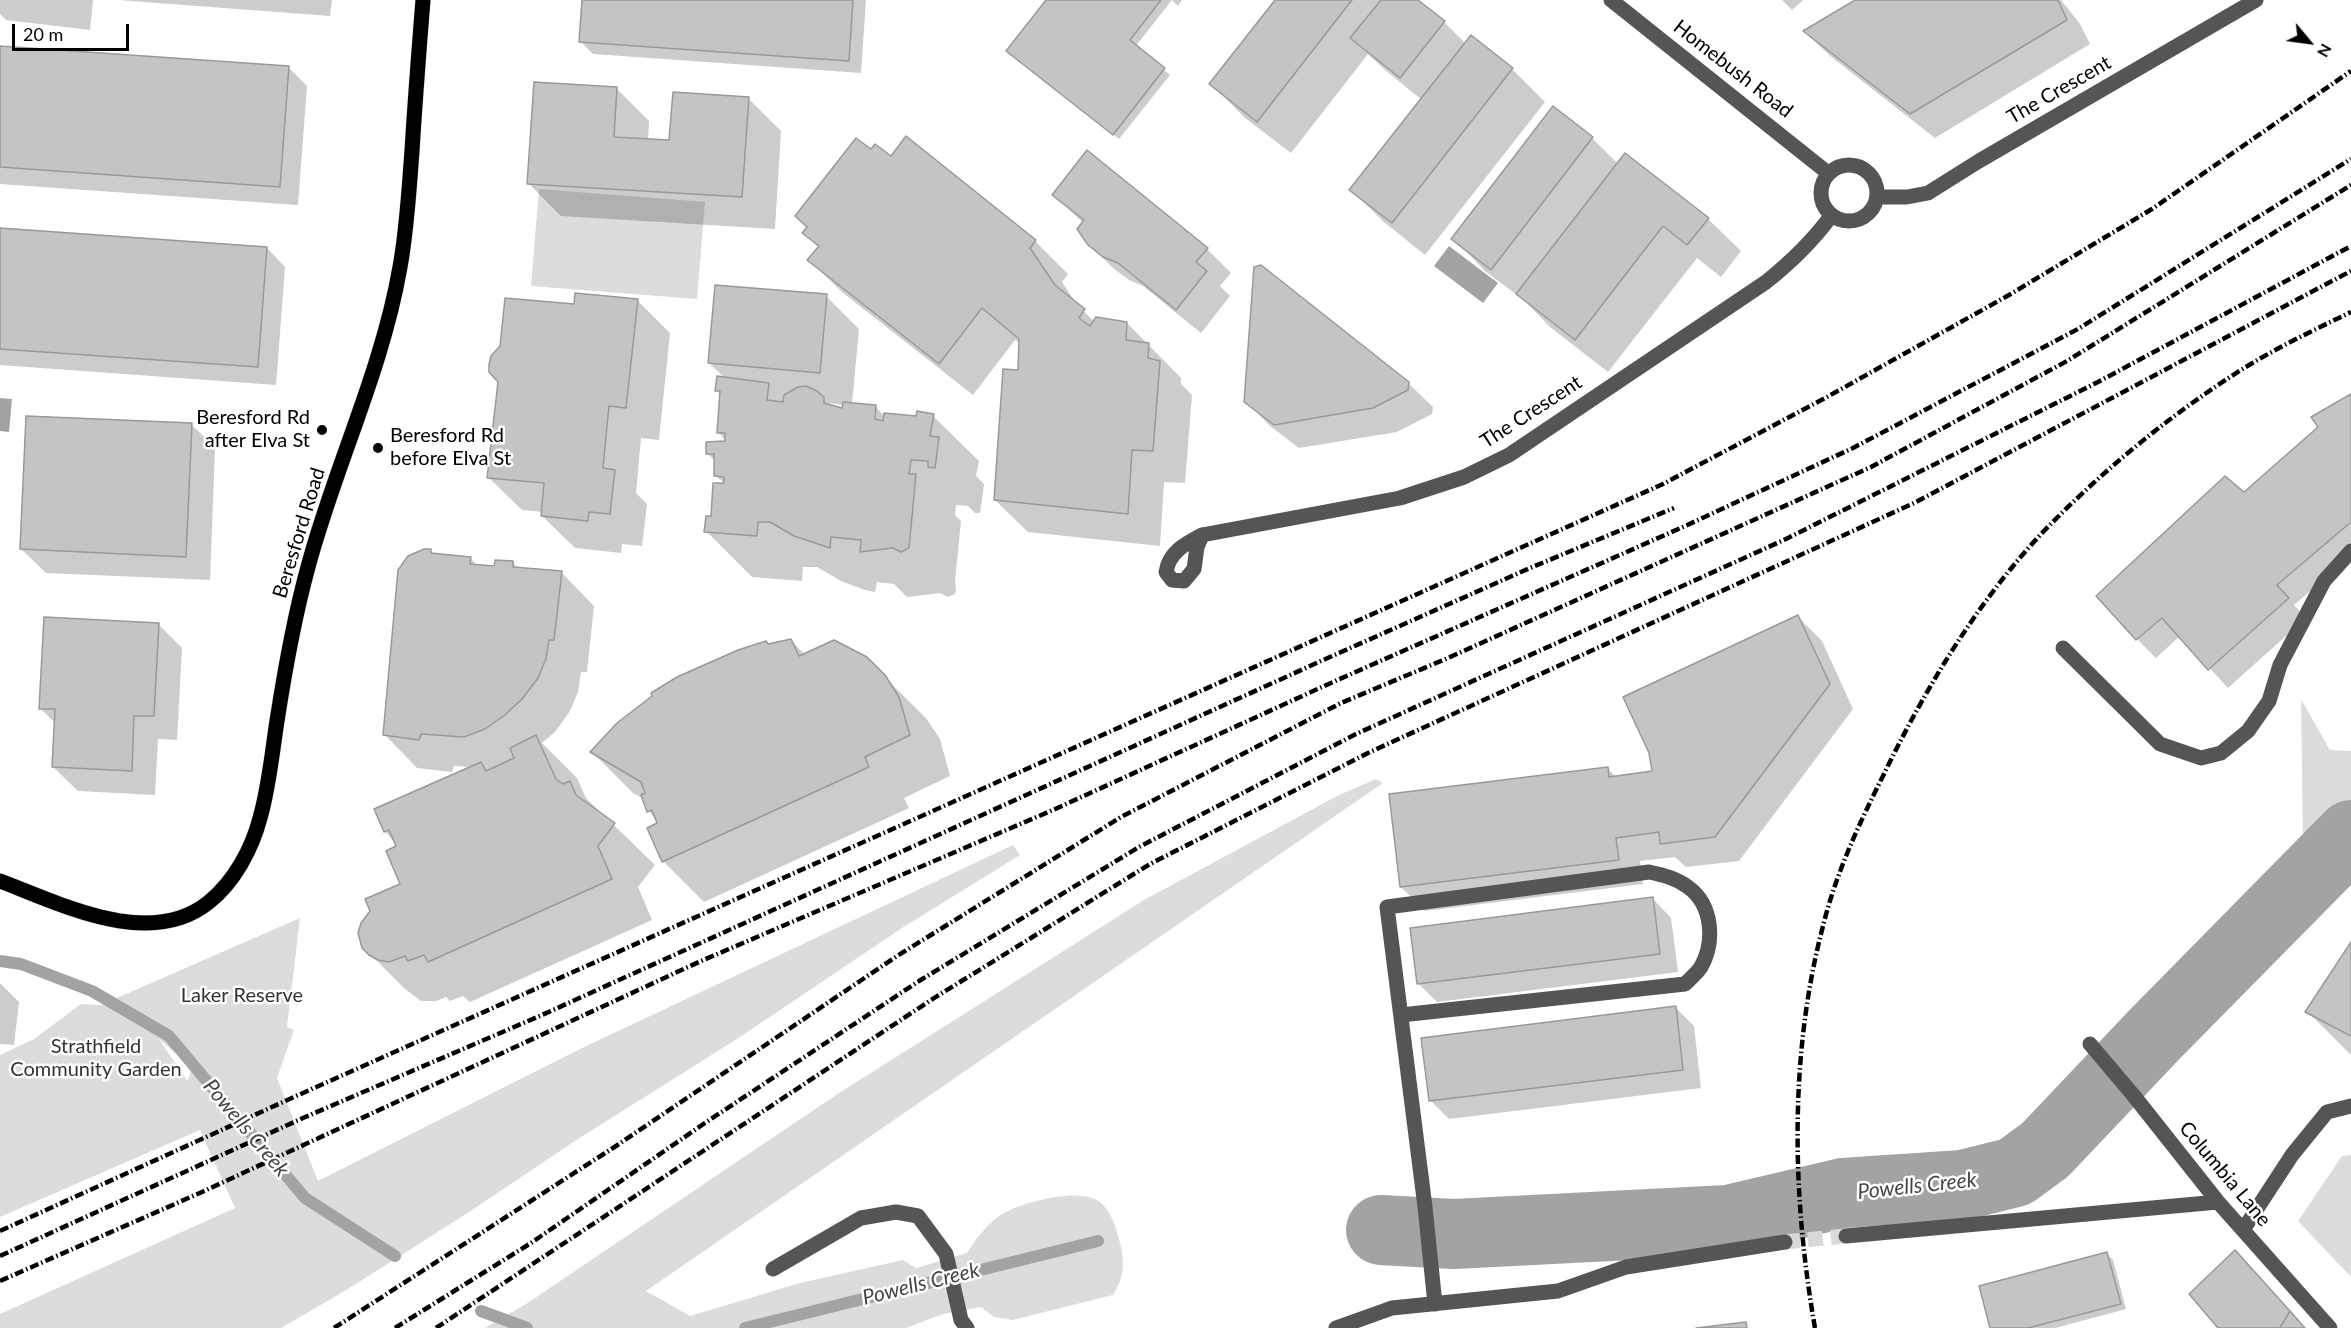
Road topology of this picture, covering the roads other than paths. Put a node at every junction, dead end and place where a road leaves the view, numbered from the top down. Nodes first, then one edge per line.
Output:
1 (423, 0) edge
2 (1611, 0) edge
3 (2256, 0) edge
4 (1828, 173) junction
5 (1877, 197) junction
6 (1831, 216) junction
7 (1202, 535) dead end
8 (2351, 551) edge
9 (2063, 648) dead end
10 (0, 881) edge
11 (1401, 1016) junction
12 (2090, 1044) dead end
13 (2351, 1106) edge
14 (2218, 1202) junction
15 (2243, 1230) junction
16 (1846, 1236) tunnel mouth
17 (1785, 1242) tunnel mouth
18 (773, 1269) dead end
19 (1435, 1304) junction
20 (964, 1324) edge
21 (1336, 1328) edge
22 (2331, 1328) edge

1 - 10 main road, Beresford Road
2 - 4 street, Homebush Road
3 - 5 street, The Crescent
4 - 5 street
4 - 6 street
5 - 6 street
6 - 7 street, The Crescent
8 - 9 street
11 - 11 street
11 - 19 street
12 - 14 street, Columbia Lane
13 - 15 street
14 - 15 street, Columbia Lane
14 - 16 street
15 - 22 street, Columbia Lane
17 - 19 street
18 - 20 street
19 - 21 street

